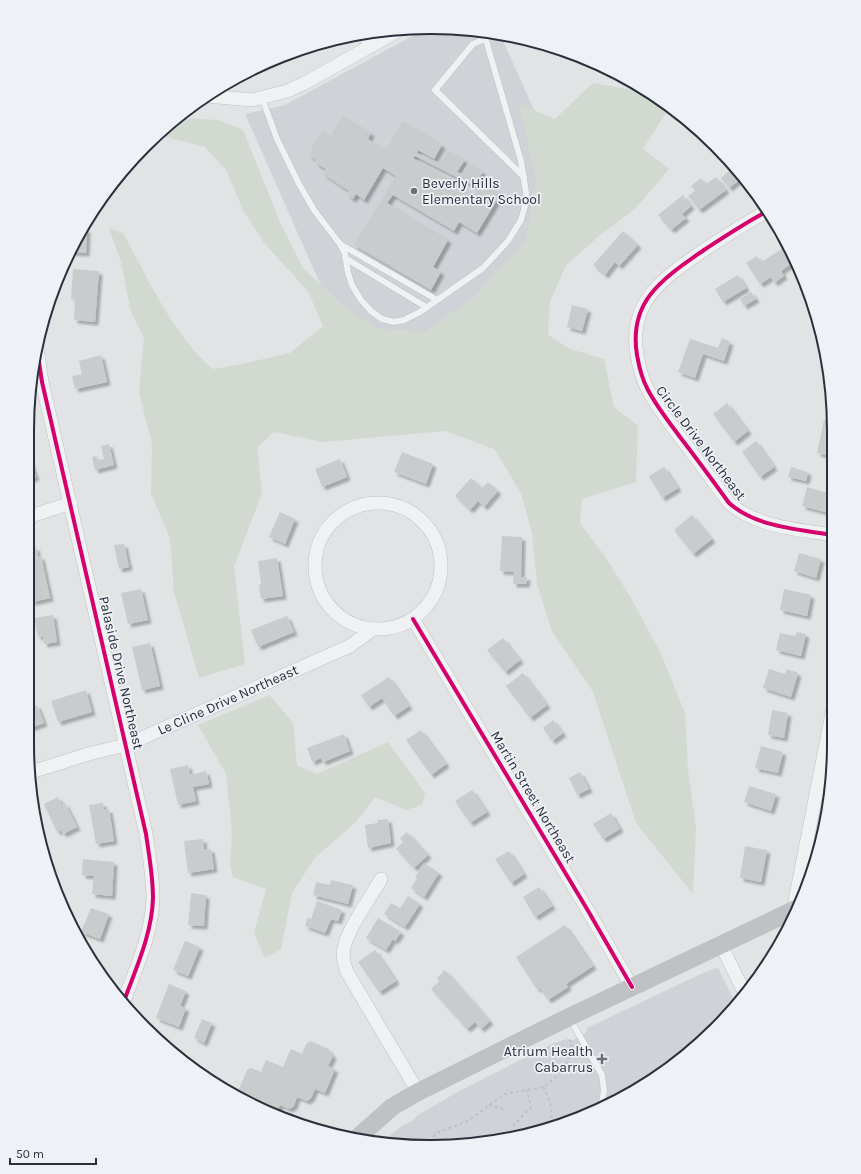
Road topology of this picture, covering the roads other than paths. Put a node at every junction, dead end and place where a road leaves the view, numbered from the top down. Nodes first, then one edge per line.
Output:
1 (388, 36) edge
2 (367, 39) edge
3 (485, 39) joint
4 (371, 46) junction
5 (217, 97) edge
6 (262, 98) junction
7 (524, 177) junction
8 (763, 214) edge
9 (340, 244) junction
10 (345, 258) junction
11 (437, 300) junction
12 (426, 307) junction
13 (40, 366) edge
14 (70, 503) junction
15 (34, 515) edge
16 (827, 534) edge
17 (413, 619) junction
18 (373, 629) junction
19 (827, 739) edge
20 (126, 745) junction
21 (35, 771) edge
22 (381, 879) dead end
23 (797, 895) edge
24 (789, 912) edge
25 (721, 945) junction
26 (632, 987) junction
27 (742, 988) edge
28 (125, 997) edge
29 (569, 1017) junction
30 (418, 1092) junction
31 (602, 1101) edge
32 (373, 1123) junction
33 (362, 1134) edge
34 (373, 1136) edge

1 - 4 street
2 - 4 street
3 - 7 lane
3 - 7 lane
4 - 6 street
5 - 6 street
6 - 9 lane
7 - 11 lane
8 - 16 street, Circle Drive Northeast
9 - 10 lane
9 - 11 lane
10 - 12 lane
10 - 12 lane
11 - 12 lane
13 - 14 street, Palaside Drive Northeast
14 - 15 street
14 - 20 street, Palaside Drive Northeast
17 - 18 street
17 - 18 street
17 - 26 street, Martin Street Northeast
18 - 20 street, Le Cline Drive Northeast
19 - 23 street
20 - 21 street, Le Cline Drive Northeast
20 - 28 street, Palaside Drive Northeast
22 - 30 street
24 - 25 main road
25 - 26 main road
25 - 27 street
26 - 29 main road
29 - 30 main road
29 - 31 lane
30 - 32 main road
32 - 33 main road
32 - 34 main road

